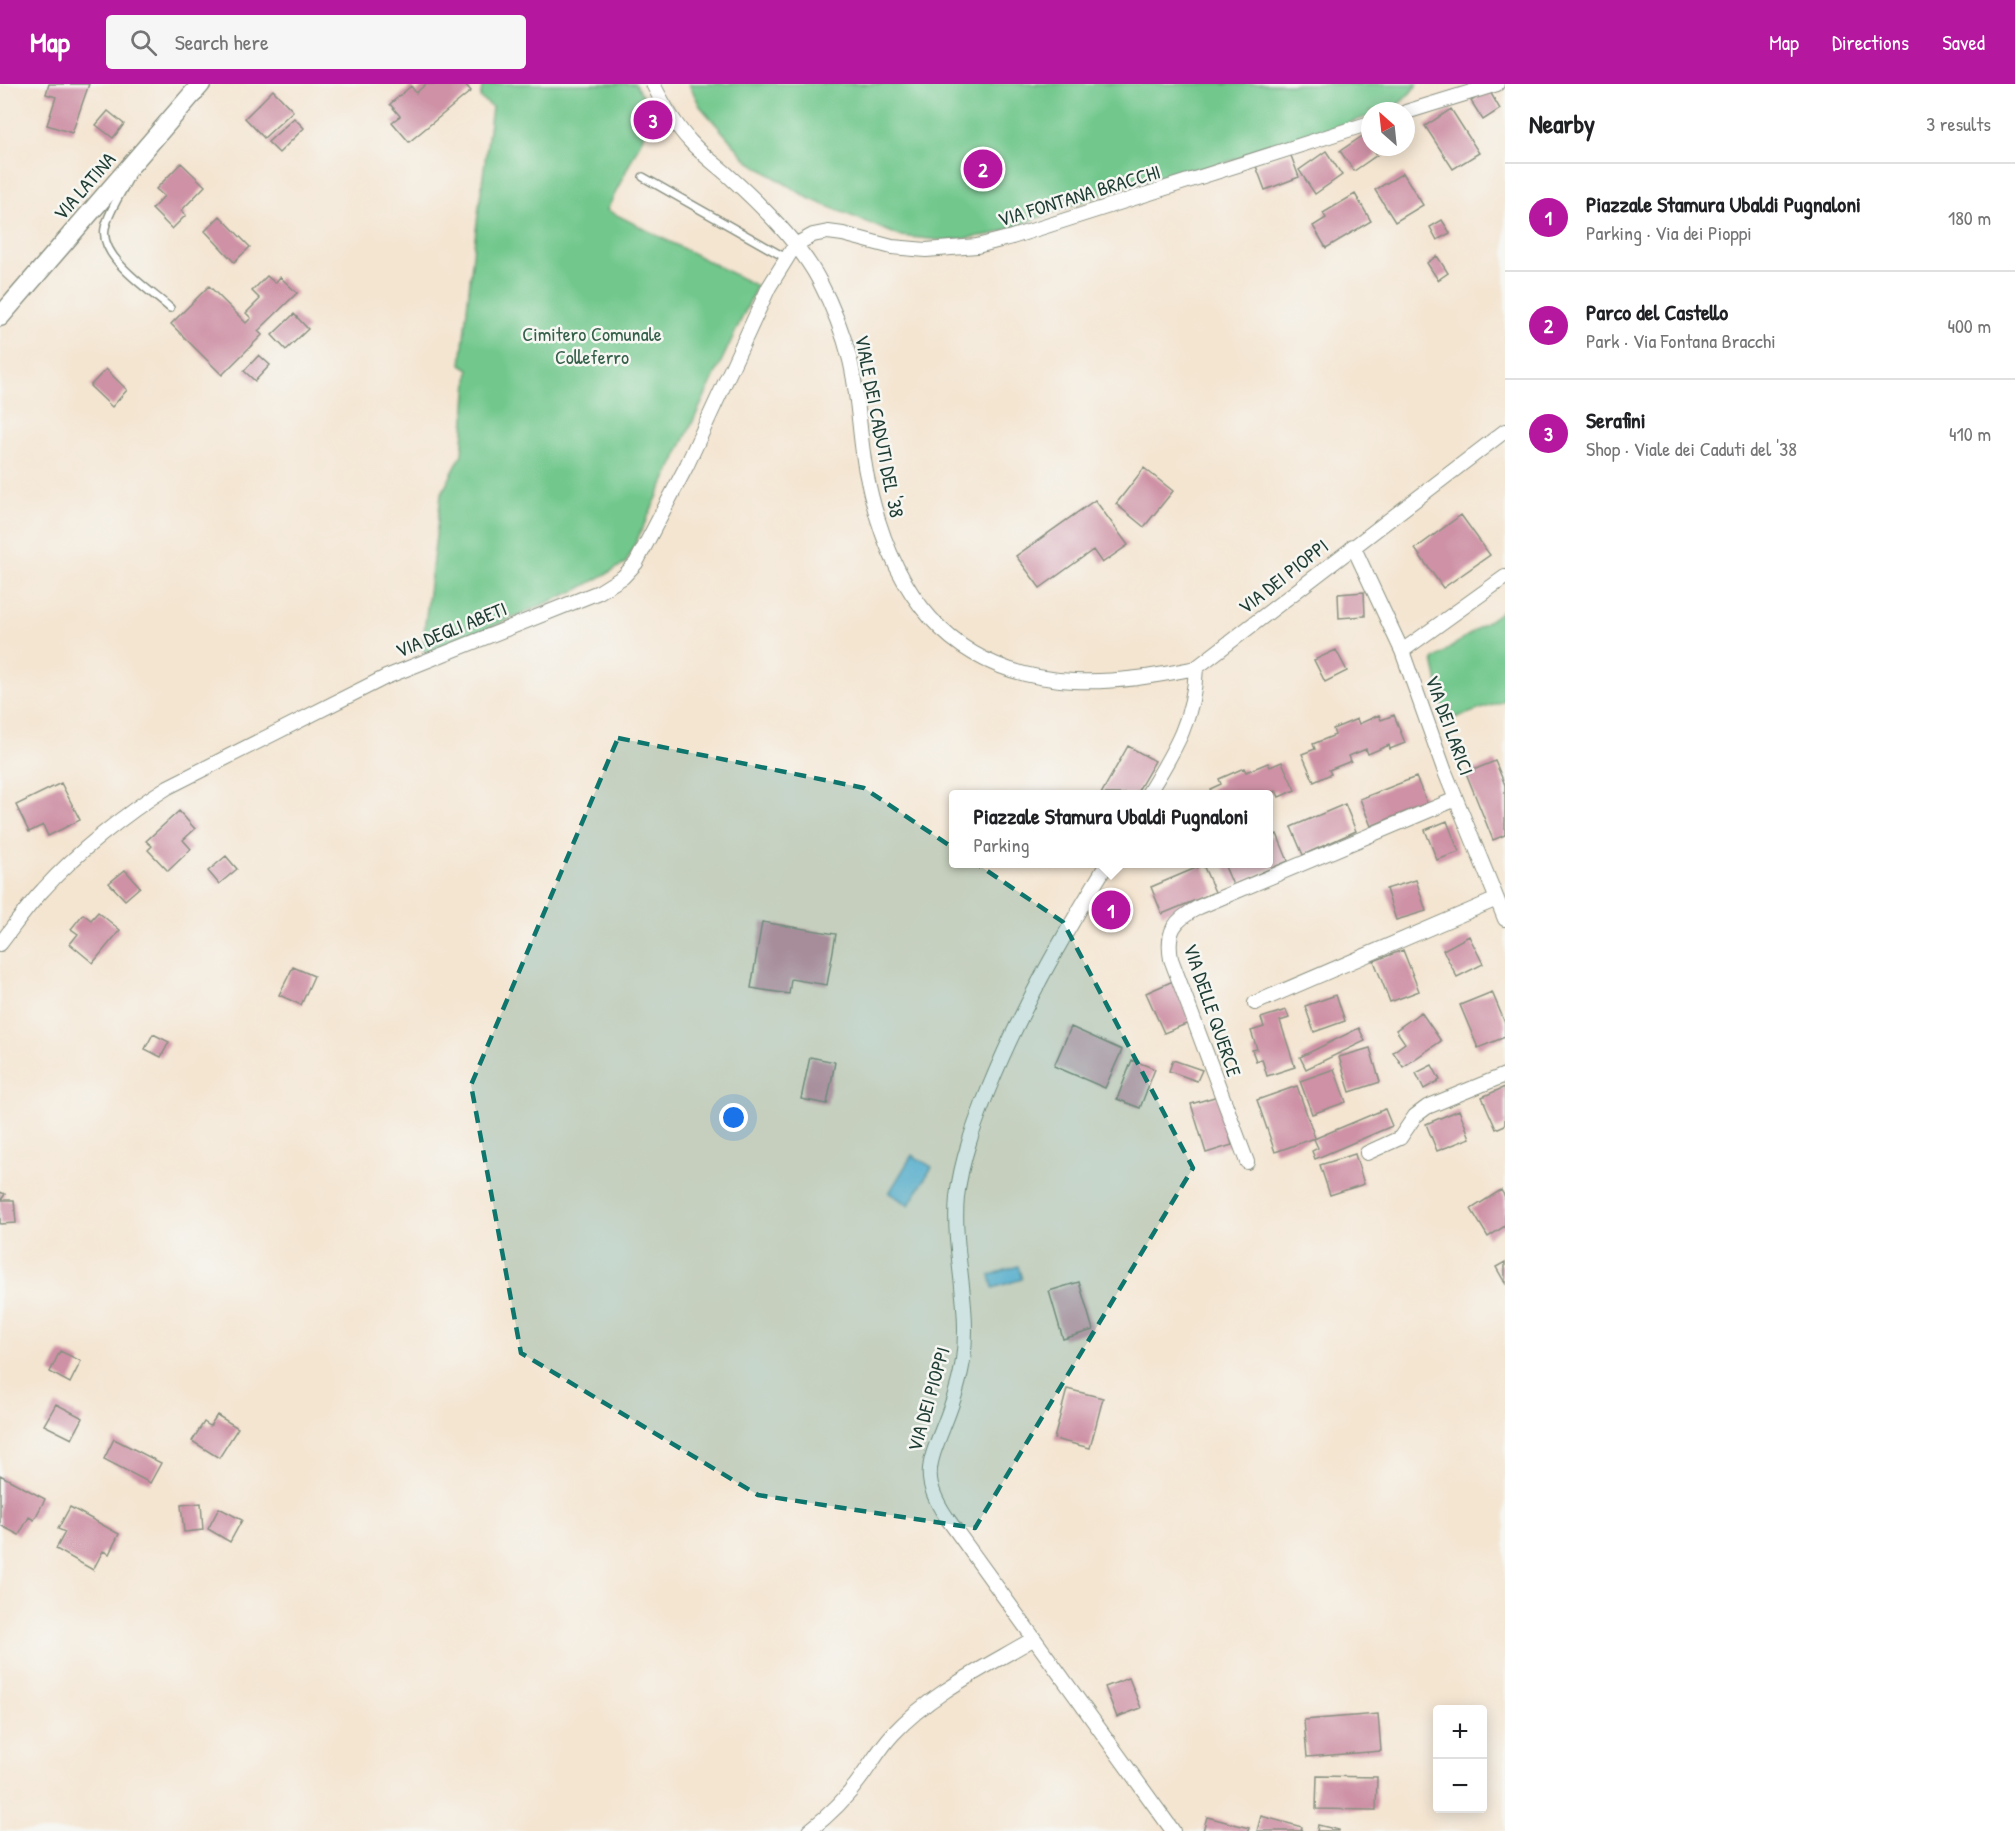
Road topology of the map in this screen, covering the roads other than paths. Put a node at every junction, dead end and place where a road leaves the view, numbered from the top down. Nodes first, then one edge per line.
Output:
1 (201, 84) edge
2 (653, 84) edge
3 (1497, 84) edge
4 (1483, 86) edge
5 (1415, 109) edge
6 (1361, 126) edge
7 (141, 154) junction
8 (643, 177) dead end
9 (795, 245) junction
10 (786, 258) junction
11 (170, 308) dead end
12 (0, 317) edge
13 (1505, 432) edge
14 (1353, 546) junction
15 (1505, 577) edge
16 (1402, 651) junction
17 (1196, 668) junction
18 (1151, 790) edge
19 (1456, 799) junction
20 (1105, 868) edge
21 (1497, 899) junction
22 (1505, 919) edge
23 (0, 944) edge
24 (1255, 1003) dead end
25 (1505, 1075) edge
26 (1367, 1153) dead end
27 (1247, 1162) dead end
28 (1033, 1639) junction
29 (809, 1831) edge
30 (1173, 1831) edge

1 - 7 main road, VIA LATINA
2 - 9 street, VIALE DEI CADUTI DEL '38
3 - 4 street
4 - 5 street
6 - 9 street, VIA FONTANA BRACCHI
7 - 11 lane
7 - 12 main road, VIA LATINA
8 - 10 lane
9 - 10 street, VIA DEGLI ABETI
9 - 17 street, VIALE DEI CADUTI DEL '38
10 - 23 street, VIA DEGLI ABETI
13 - 14 street, VIA DEI PIOPPI
14 - 16 street, VIA DEI LARICI
14 - 17 street, VIA DEI PIOPPI
15 - 16 street
16 - 19 street, VIA DEI LARICI
17 - 18 street
19 - 21 street, VIA DEI LARICI
19 - 27 street, VIA DELLE QUERCE
20 - 28 street, VIA DEI PIOPPI
21 - 22 street, VIA DEI LARICI
21 - 24 street
25 - 26 street
28 - 29 street
28 - 30 street, VIA DEI PIOPPI

